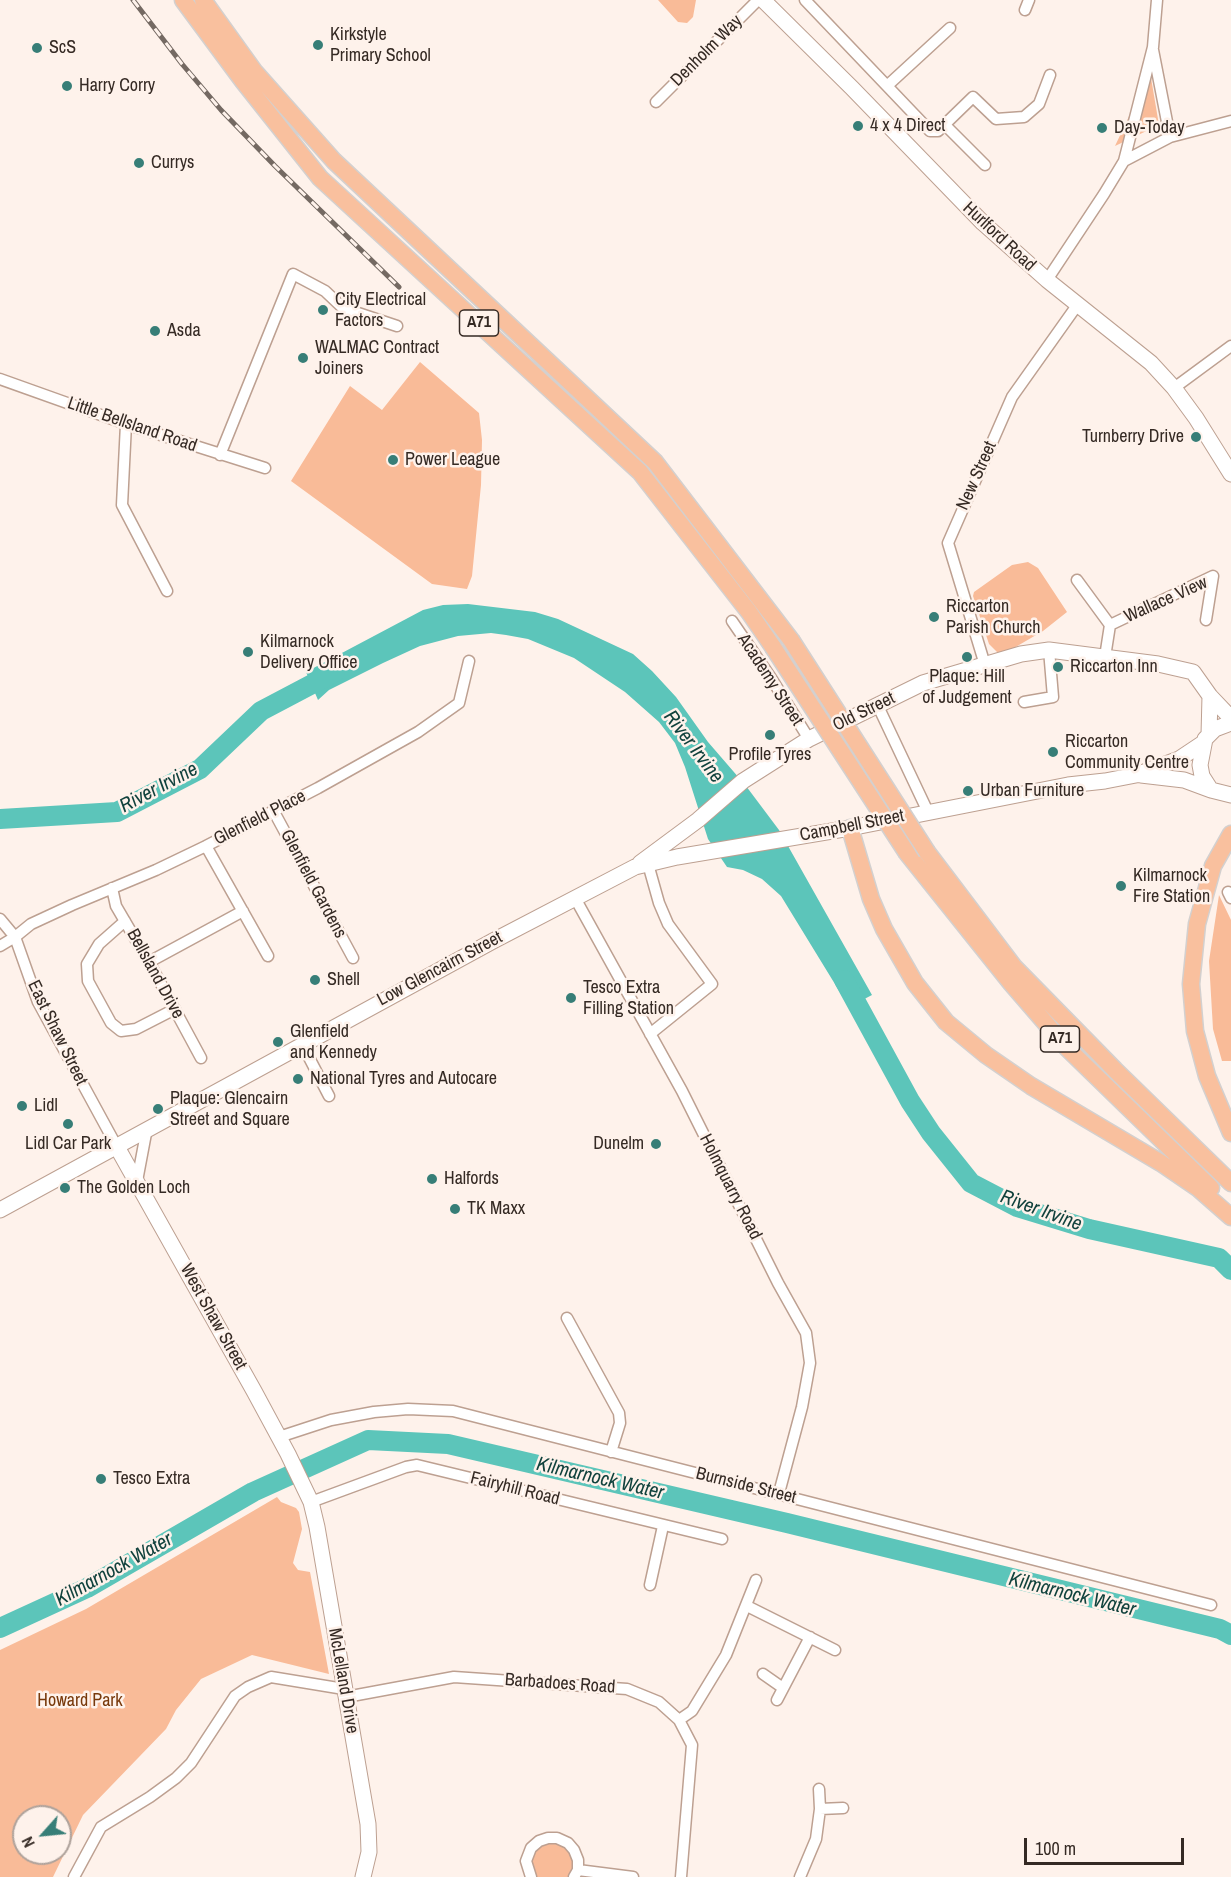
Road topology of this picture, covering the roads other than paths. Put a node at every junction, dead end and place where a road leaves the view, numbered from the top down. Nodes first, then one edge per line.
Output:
1 (183, 0) edge
2 (203, 0) edge
3 (760, 0) edge
4 (805, 0) edge
5 (1156, 0) edge
6 (950, 28) dead end
7 (1153, 47) junction
8 (1050, 75) dead end
9 (888, 85) junction
10 (656, 102) dead end
11 (1231, 121) edge
12 (945, 124) junction
13 (1170, 136) junction
14 (1124, 161) junction
15 (985, 165) dead end
16 (1047, 280) junction
17 (1078, 304) junction
18 (397, 327) dead end
19 (1231, 346) edge
20 (0, 379) edge
21 (1174, 388) junction
22 (126, 423) junction
23 (220, 454) junction
24 (265, 468) dead end
25 (1231, 474) edge
26 (1077, 580) dead end
27 (167, 591) dead end
28 (1206, 620) dead end
29 (732, 621) dead end
30 (1110, 625) junction
31 (1049, 650) junction
32 (1106, 657) junction
33 (469, 661) dead end
34 (985, 665) junction
35 (1210, 696) junction
36 (1024, 702) dead end
37 (877, 704) junction
38 (1231, 718) edge
39 (1231, 723) edge
40 (809, 739) junction
41 (1206, 739) junction
42 (1136, 775) junction
43 (1211, 790) junction
44 (1231, 795) edge
45 (273, 810) junction
46 (928, 812) junction
47 (850, 828) junction
48 (1231, 834) edge
49 (676, 838) junction
50 (206, 846) junction
51 (677, 857) junction
52 (642, 865) junction
53 (112, 888) junction
54 (575, 898) junction
55 (243, 911) junction
56 (0, 919) edge
57 (125, 921) junction
58 (15, 937) junction
59 (0, 946) edge
60 (268, 956) dead end
61 (352, 958) dead end
62 (149, 962) junction
63 (175, 1009) junction
64 (650, 1034) junction
65 (302, 1044) junction
66 (201, 1058) dead end
67 (329, 1096) dead end
68 (147, 1128) junction
69 (1231, 1133) edge
70 (117, 1147) junction
71 (136, 1181) junction
72 (1231, 1184) edge
73 (1231, 1208) edge
74 (0, 1210) edge
75 (1231, 1217) edge
76 (567, 1318) dead end
77 (279, 1437) junction
78 (611, 1452) junction
79 (304, 1486) joint
80 (779, 1493) junction
81 (311, 1502) junction
82 (663, 1526) junction
83 (722, 1539) dead end
84 (756, 1580) dead end
85 (650, 1585) dead end
86 (1211, 1605) dead end
87 (747, 1606) junction
88 (810, 1637) junction
89 (835, 1650) dead end
90 (763, 1674) dead end
91 (783, 1688) junction
92 (345, 1693) junction
93 (777, 1700) dead end
94 (679, 1720) junction
95 (819, 1789) dead end
96 (843, 1808) dead end
97 (820, 1809) junction
98 (576, 1873) edge
99 (74, 1877) edge
100 (363, 1877) edge
101 (531, 1877) edge
102 (633, 1877) edge
103 (681, 1877) edge
104 (800, 1877) edge

1 - 73 main road, A71, bridge
2 - 72 main road, A71, bridge
3 - 10 street, Denholm Way
3 - 16 main road, Hurlford Road
4 - 9 street
5 - 7 street
6 - 9 street
7 - 13 street
7 - 14 street
8 - 12 street
9 - 12 street
11 - 13 street
12 - 15 street
13 - 14 street
14 - 16 street
16 - 17 main road, Hurlford Road
17 - 21 main road, Hurlford Road
17 - 34 street, New Street
18 - 23 street
19 - 21 street
20 - 22 street, Little Bellsland Road
21 - 25 main road, Hurlford Road
22 - 23 street, Little Bellsland Road
22 - 27 street
23 - 24 street, Little Bellsland Road
26 - 30 street
28 - 30 street, Wallace View
29 - 40 street, Academy Street
30 - 32 street, Wallace View
31 - 32 main road, Old Street
31 - 34 main road, Old Street
31 - 36 street
32 - 35 main road, Old Street
33 - 45 street, Glenfield Place
34 - 37 main road, Old Street
35 - 38 main road, Old Street
35 - 41 main road
37 - 40 main road, Old Street
37 - 46 street
39 - 41 main road, Campbell Street
40 - 49 main road, Old Street
41 - 42 main road, Campbell Street
41 - 43 main road
42 - 43 main road, Campbell Street
42 - 46 main road, Campbell Street
43 - 44 main road, Campbell Street
45 - 50 street, Glenfield Place
45 - 61 street, Glenfield Gardens
46 - 47 main road, Campbell Street
47 - 51 main road, Campbell Street
47 - 75 main road
48 - 69 main road
49 - 51 main road
49 - 52 main road, Old Street
50 - 53 street, Glenfield Place
50 - 55 street
51 - 52 main road, Campbell Street
52 - 54 main road, Campbell Street
52 - 64 street
53 - 57 street, Bellsland Drive
53 - 58 street, Glenfield Place
54 - 64 street, Holmquarry Road
54 - 65 main road, Low Glencairn Street
55 - 60 street
55 - 62 street
56 - 58 street, East Shaw Street
57 - 62 street, Bellsland Drive
57 - 63 street
58 - 59 street, Glenfield Place
58 - 70 street, East Shaw Street
62 - 63 street, Bellsland Drive
63 - 66 street, Bellsland Drive
64 - 80 street, Holmquarry Road
65 - 67 street
65 - 68 main road, Low Glencairn Street
68 - 70 main road, Low Glencairn Street
68 - 71 street
70 - 71 main road, West Shaw Street
70 - 74 main road, Low Glencairn Street
71 - 77 main road, West Shaw Street
76 - 78 street
77 - 78 street, Burnside Street
77 - 79 main road, West Shaw Street
78 - 80 street, Burnside Street
79 - 81 main road, McLelland Drive
80 - 86 street, Burnside Street
81 - 82 street, Fairyhill Road
81 - 92 main road, McLelland Drive
82 - 83 street, Fairyhill Road
82 - 85 street
84 - 87 street
87 - 88 street
87 - 94 street
88 - 89 street
88 - 91 street
90 - 91 street
91 - 93 street
92 - 94 street, Barbadoes Road
92 - 99 street, Barbadoes Road
92 - 100 main road, McLelland Drive
94 - 103 street, Barbadoes Road
95 - 97 street
96 - 97 street
97 - 104 street
98 - 101 street
98 - 102 street

